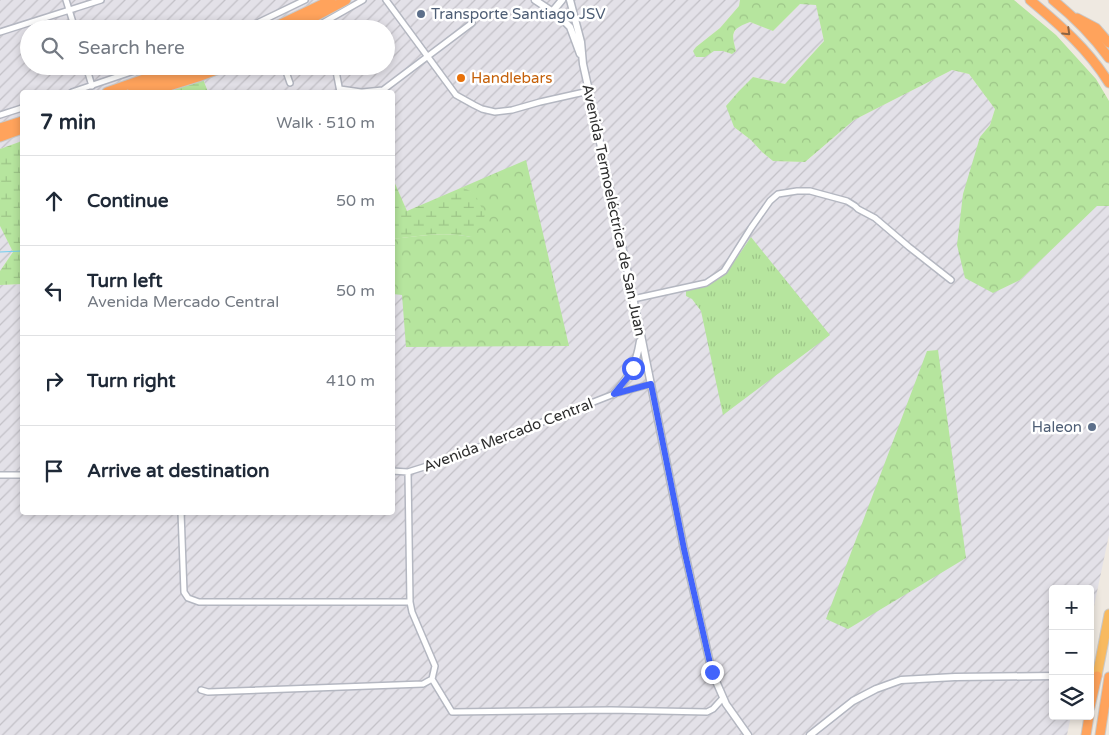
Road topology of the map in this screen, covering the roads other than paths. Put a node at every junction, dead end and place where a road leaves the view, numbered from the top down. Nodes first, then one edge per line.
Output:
1 (66, 0) edge
2 (101, 0) edge
3 (305, 0) edge
4 (331, 0) edge
5 (346, 0) edge
6 (363, 0) edge
7 (386, 0) edge
8 (535, 0) edge
9 (562, 0) edge
10 (570, 0) edge
11 (1030, 0) edge
12 (1053, 0) edge
13 (69, 10) junction
14 (552, 12) junction
15 (1068, 13) junction
16 (38, 20) edge
17 (72, 20) edge
18 (264, 20) edge
19 (289, 20) edge
20 (309, 20) edge
21 (329, 20) edge
22 (472, 23) dead end
23 (20, 26) edge
24 (0, 32) edge
25 (1109, 42) edge
26 (428, 56) junction
27 (1109, 58) edge
28 (583, 64) junction
29 (89, 75) edge
30 (123, 75) edge
31 (155, 75) edge
32 (181, 75) edge
33 (203, 75) edge
34 (287, 75) edge
35 (337, 75) edge
36 (290, 83) dead end
37 (1109, 83) edge
38 (92, 86) junction
39 (146, 88) junction
40 (79, 90) edge
41 (113, 90) edge
42 (139, 90) edge
43 (340, 90) edge
44 (383, 90) edge
45 (589, 91) junction
46 (20, 109) edge
47 (0, 115) edge
48 (20, 122) edge
49 (20, 130) edge
50 (1, 135) edge
51 (951, 280) dead end
52 (634, 299) junction
53 (641, 335) junction
54 (651, 384) junction
55 (614, 394) junction
56 (395, 471) edge
57 (408, 472) junction
58 (0, 475) edge
59 (20, 475) edge
60 (182, 515) edge
61 (410, 602) junction
62 (1109, 614) edge
63 (1049, 676) edge
64 (1094, 676) edge
65 (1109, 676) edge
66 (432, 679) junction
67 (201, 690) dead end
68 (723, 698) junction
69 (1106, 702) edge
70 (1088, 720) edge
71 (748, 735) edge
72 (810, 735) edge
73 (1086, 735) edge
74 (1100, 735) edge

1 - 13 street
2 - 13 street
3 - 18 street
4 - 19 highway
5 - 20 highway
6 - 21 street
7 - 26 street
8 - 14 street
9 - 14 street
10 - 28 street, Avenida Termoeléctrica de San Juan
11 -> 37 highway
12 - 15 highway
13 - 16 street
13 - 17 street
14 - 28 street
15 - 25 highway
15 - 27 highway
22 - 26 street
23 - 24 street
26 - 44 street
26 - 45 street
28 - 45 street, Avenida Termoeléctrica de San Juan
29 - 38 street
30 - 38 street
31 - 41 highway
32 - 39 highway
33 - 39 highway
34 - 36 street
35 - 43 street
38 - 40 street
39 - 42 highway
45 - 52 street, Avenida Termoeléctrica de San Juan
46 - 47 street
48 - 50 highway
49 - 50 highway
51 - 52 street
52 - 53 street, Avenida Termoeléctrica de San Juan
53 - 54 street, Avenida Termoeléctrica de San Juan
53 - 55 street
54 - 55 street, Avenida Mercado Central
54 - 68 street, Avenida Termoeléctrica de San Juan
55 - 57 street, Avenida Mercado Central
56 - 57 street, Avenida Mercado Central
57 - 61 street
58 - 59 street
60 - 61 street
61 - 66 street
62 - 64 highway
63 - 72 street
64 - 65 street
65 - 69 highway
66 - 67 street
66 - 68 street
68 - 71 street, Avenida Termoeléctrica de San Juan
69 - 74 highway
70 - 73 highway

